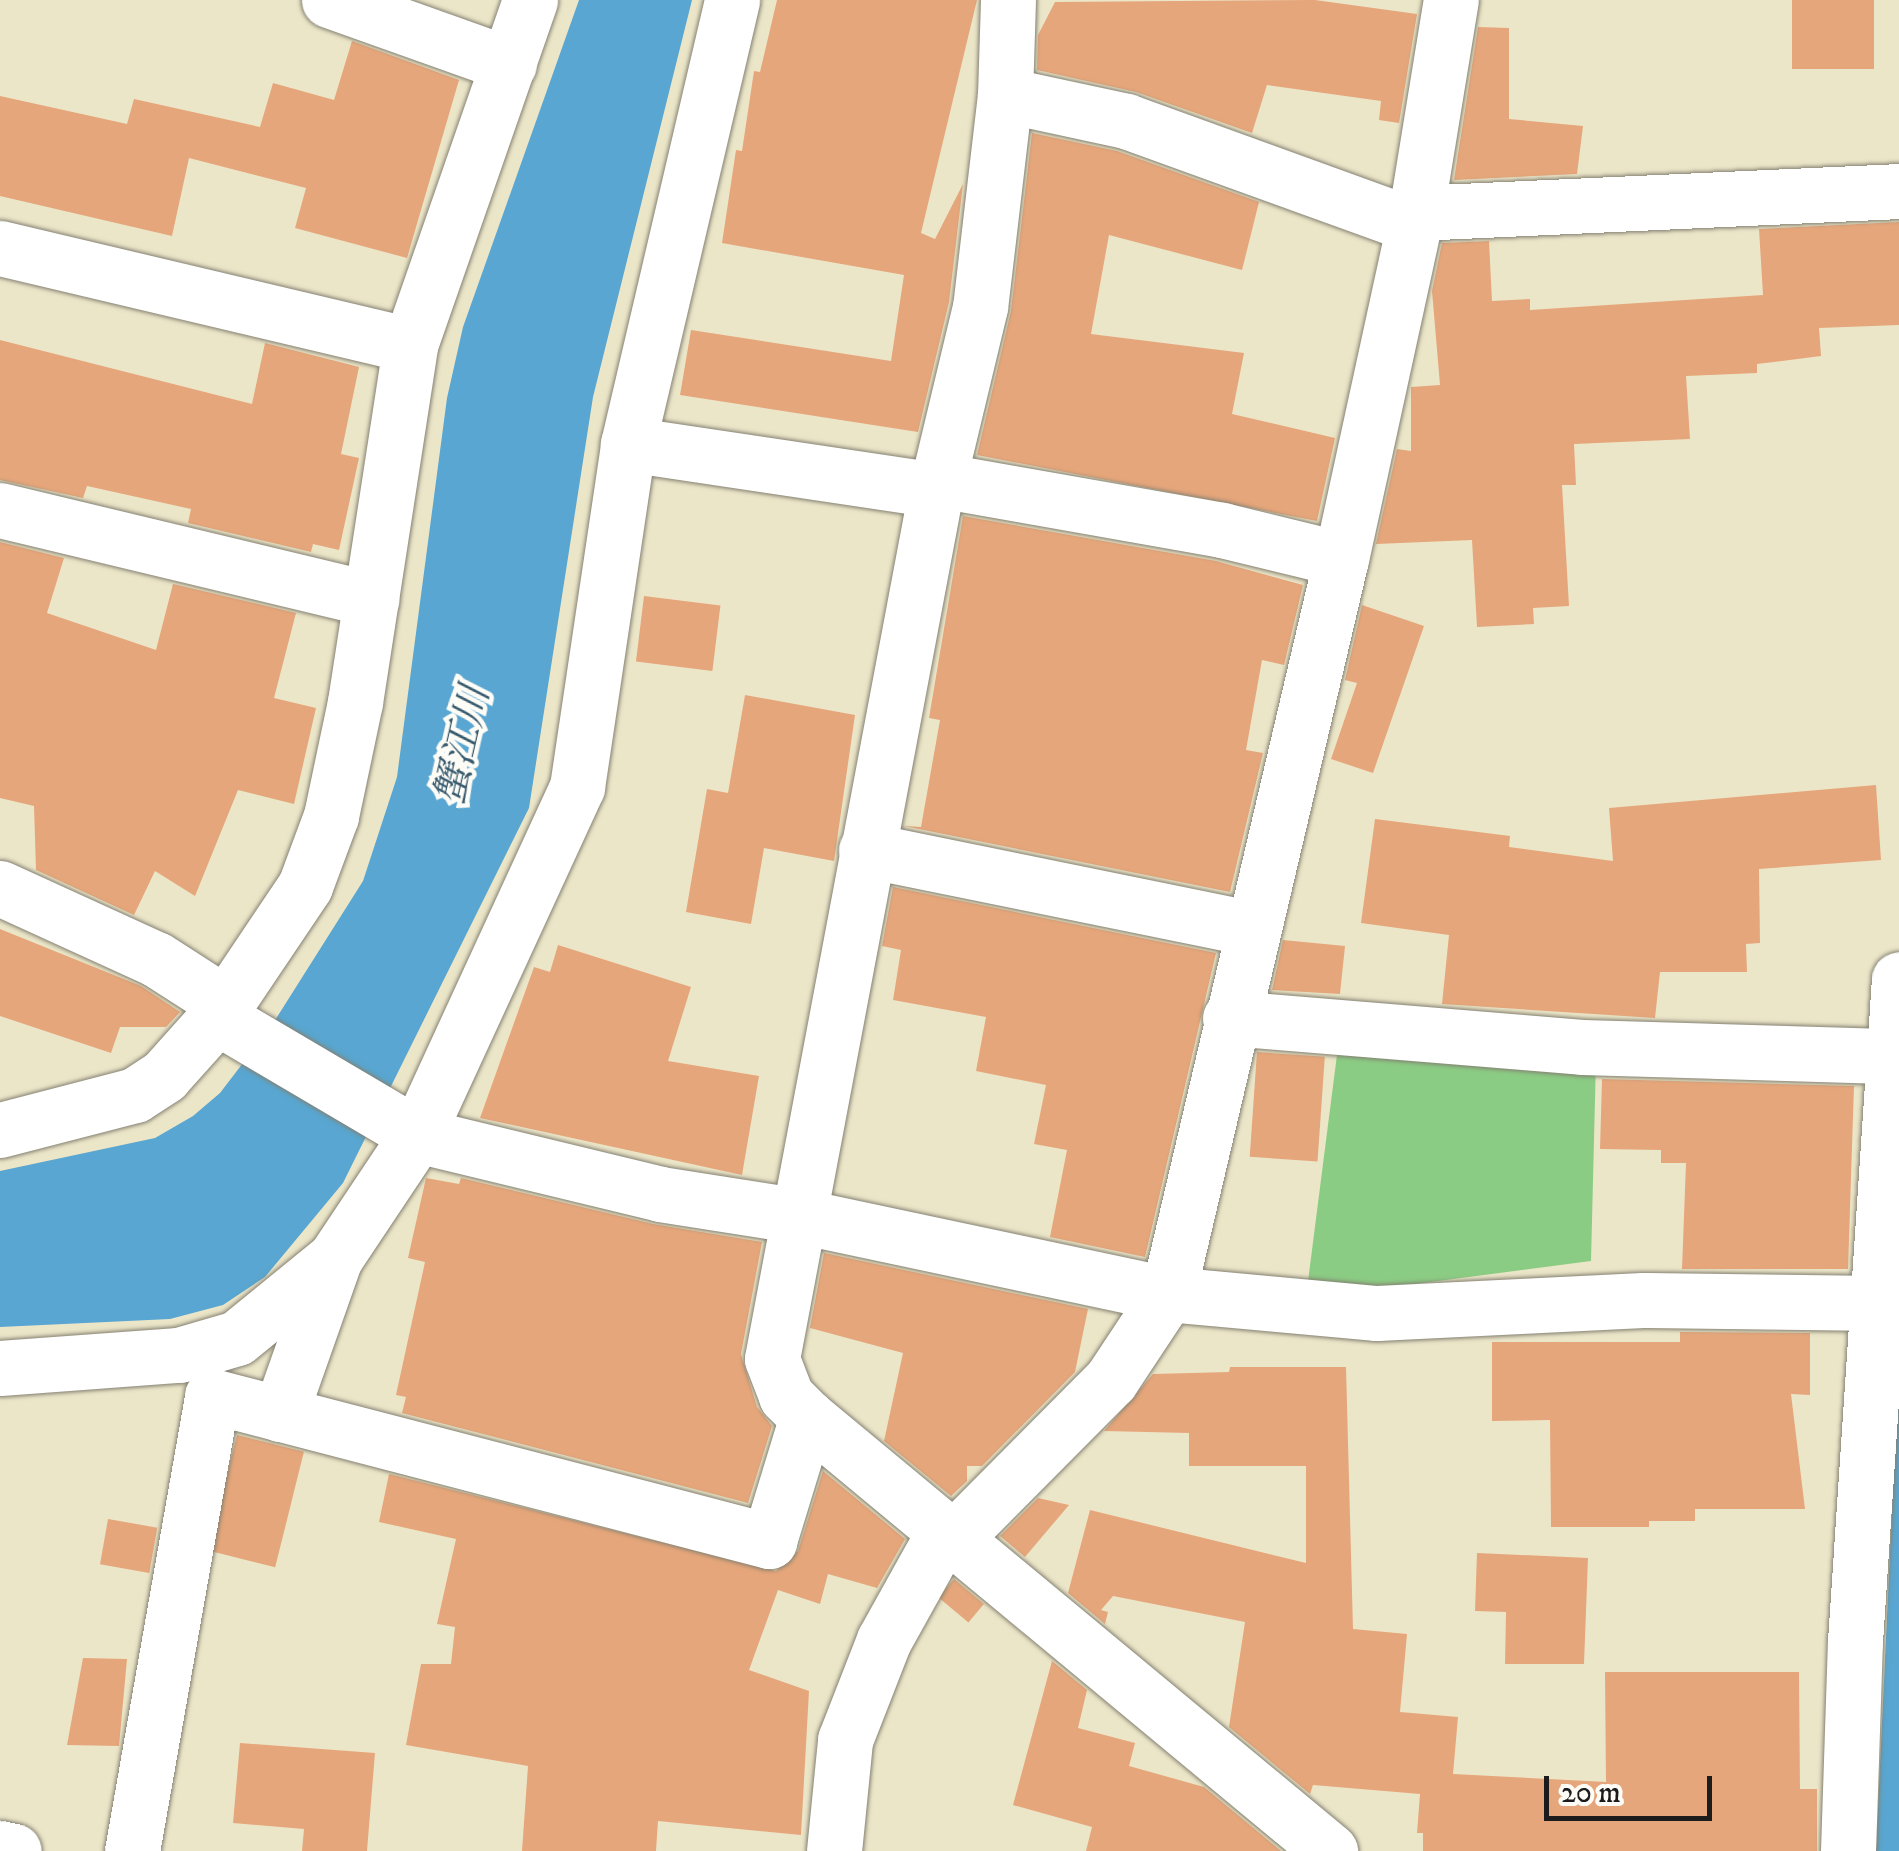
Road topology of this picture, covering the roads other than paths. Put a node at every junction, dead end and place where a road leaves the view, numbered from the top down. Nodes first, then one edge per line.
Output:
1 (329, 0) edge
2 (530, 0) edge
3 (732, 0) edge
4 (1008, 0) edge
5 (1451, 0) edge
6 (509, 64) junction
7 (1004, 95) junction
8 (1899, 191) edge
9 (1415, 219) junction
10 (0, 248) edge
11 (410, 344) junction
12 (628, 444) junction
13 (937, 485) junction
14 (0, 510) edge
15 (1341, 560) junction
16 (371, 598) junction
17 (866, 850) junction
18 (0, 888) edge
19 (1250, 928) junction
20 (1899, 979) edge
21 (227, 1017) junction
22 (1230, 1018) junction
23 (1894, 1056) junction
24 (0, 1130) edge
25 (408, 1130) junction
26 (800, 1216) junction
27 (335, 1258) junction
28 (1168, 1294) junction
29 (1889, 1303) edge
30 (0, 1368) edge
31 (280, 1414) junction
32 (807, 1418) junction
33 (949, 1535) junction
34 (0, 1848) edge
35 (14, 1851) edge
36 (132, 1851) edge
37 (834, 1851) edge
38 (1330, 1851) edge
39 (1848, 1851) edge

1 - 6 street
2 - 6 street
3 - 12 street
4 - 7 street
5 - 9 street
6 - 11 street
7 - 9 street
7 - 13 street
8 - 9 street
9 - 15 street
10 - 11 street
11 - 16 street
12 - 13 street
12 - 25 street
13 - 15 street
13 - 17 street
14 - 16 street
15 - 19 street
16 - 21 street
17 - 19 street
17 - 26 street
18 - 21 street
19 - 22 street
20 - 23 street
21 - 24 street
21 - 25 street
22 - 23 street
22 - 28 street
23 - 29 street
25 - 26 street
25 - 27 street
26 - 28 street
26 - 32 street
27 - 30 street
27 - 31 street
28 - 29 street
28 - 33 street
29 - 39 street
31 - 32 street
31 - 36 street
32 - 33 street
33 - 37 street
33 - 38 street
34 - 35 street

